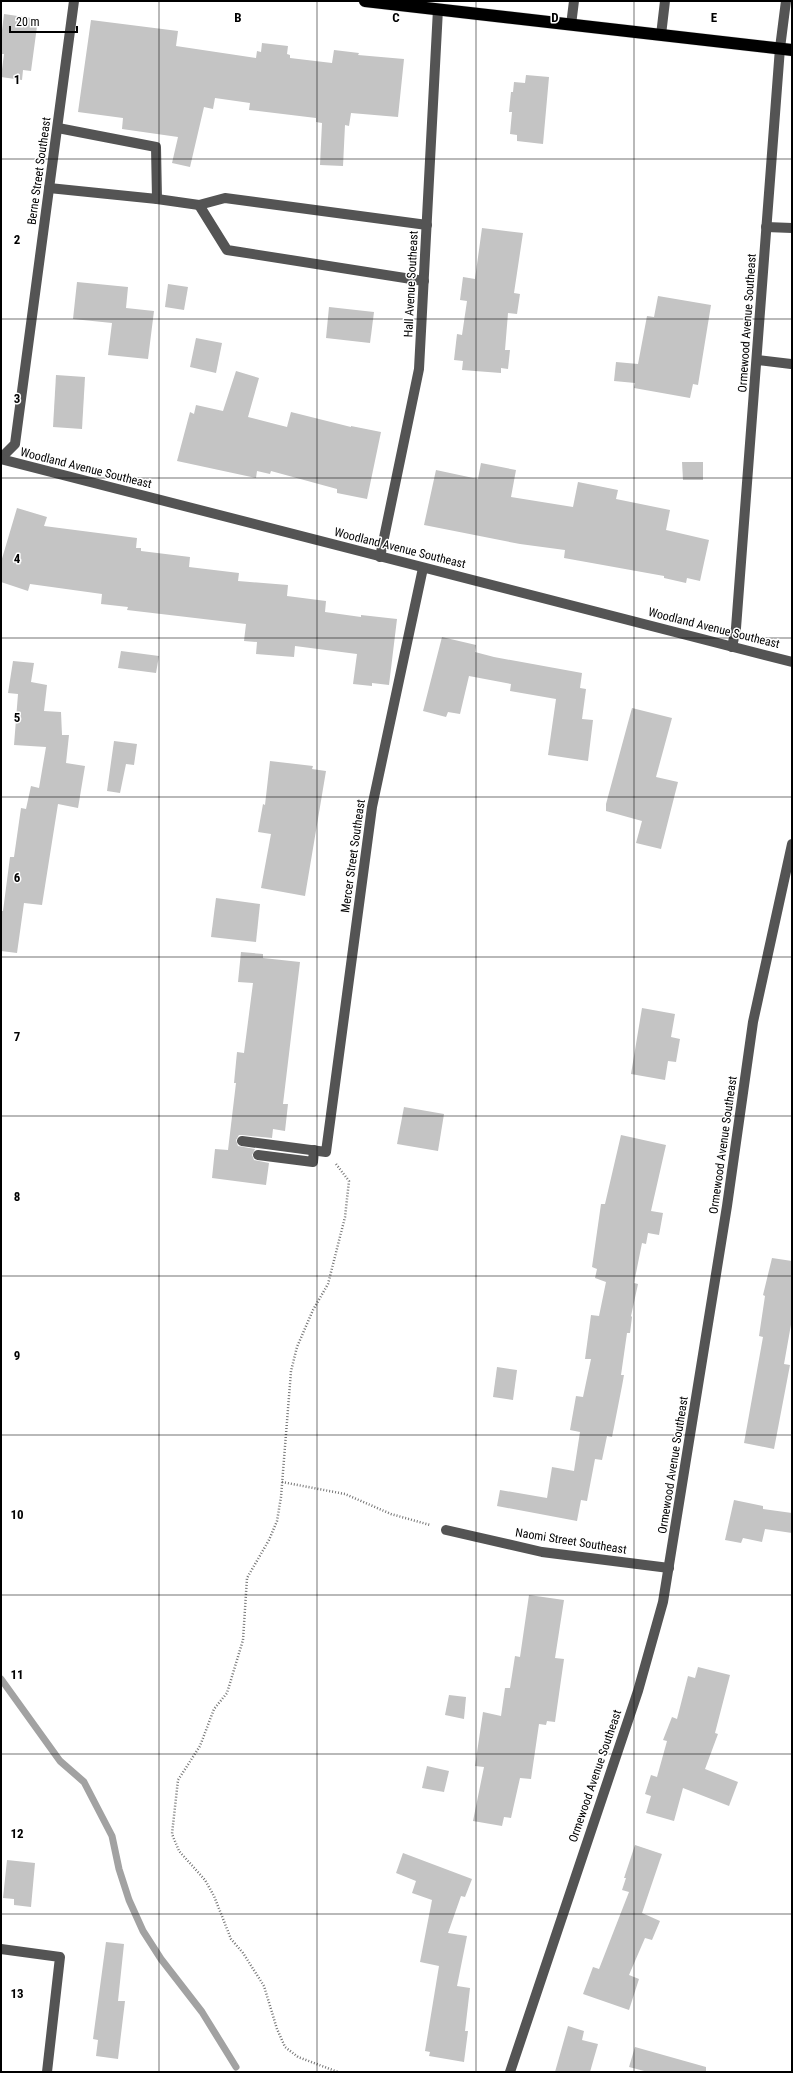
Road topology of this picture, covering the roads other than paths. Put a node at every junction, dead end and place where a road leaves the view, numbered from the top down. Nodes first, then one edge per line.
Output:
1 (74, 1) edge
2 (365, 1) edge
3 (574, 1) edge
4 (664, 1) edge
5 (786, 1) edge
6 (438, 9) junction
7 (571, 25) junction
8 (661, 35) junction
9 (786, 49) edge
10 (58, 128) junction
11 (50, 188) junction
12 (157, 199) junction
13 (199, 204) junction
14 (427, 225) junction
15 (766, 227) junction
16 (792, 228) edge
17 (424, 281) junction
18 (757, 360) junction
19 (791, 364) dead end
20 (1, 459) edge
21 (380, 557) junction
22 (423, 568) junction
23 (732, 647) junction
24 (792, 662) edge
25 (792, 844) edge
26 (242, 1141) dead end
27 (314, 1150) junction
28 (258, 1155) dead end
29 (446, 1530) road end
30 (669, 1568) junction
31 (1, 1949) edge
32 (47, 2072) edge
33 (510, 2072) edge

1 - 10 street, Berne Street Southeast
2 - 6 highway
3 - 7 street
4 - 8 street
5 - 9 street, Ormewood Avenue Southeast
6 - 7 highway
6 - 14 street, Hall Avenue Southeast
7 - 8 highway
8 - 9 highway
9 - 15 street, Ormewood Avenue Southeast
10 - 11 street, Berne Street Southeast
10 - 12 street
11 - 12 street
11 - 20 street, Berne Street Southeast
12 - 13 street
13 - 14 street
13 - 17 street
14 - 17 street, Hall Avenue Southeast
15 - 16 street
15 - 18 street, Ormewood Avenue Southeast
17 - 21 street, Hall Avenue Southeast
18 - 19 street
18 - 23 street, Ormewood Avenue Southeast
20 - 21 street, Woodland Avenue Southeast
21 - 22 street, Woodland Avenue Southeast
22 - 23 street, Woodland Avenue Southeast
22 - 27 street, Mercer Street Southeast
23 - 24 street, Woodland Avenue Southeast
25 - 30 street, Ormewood Avenue Southeast
26 - 27 street
27 - 28 street
29 - 30 street, Naomi Street Southeast
30 - 33 street, Ormewood Avenue Southeast
31 - 32 street

